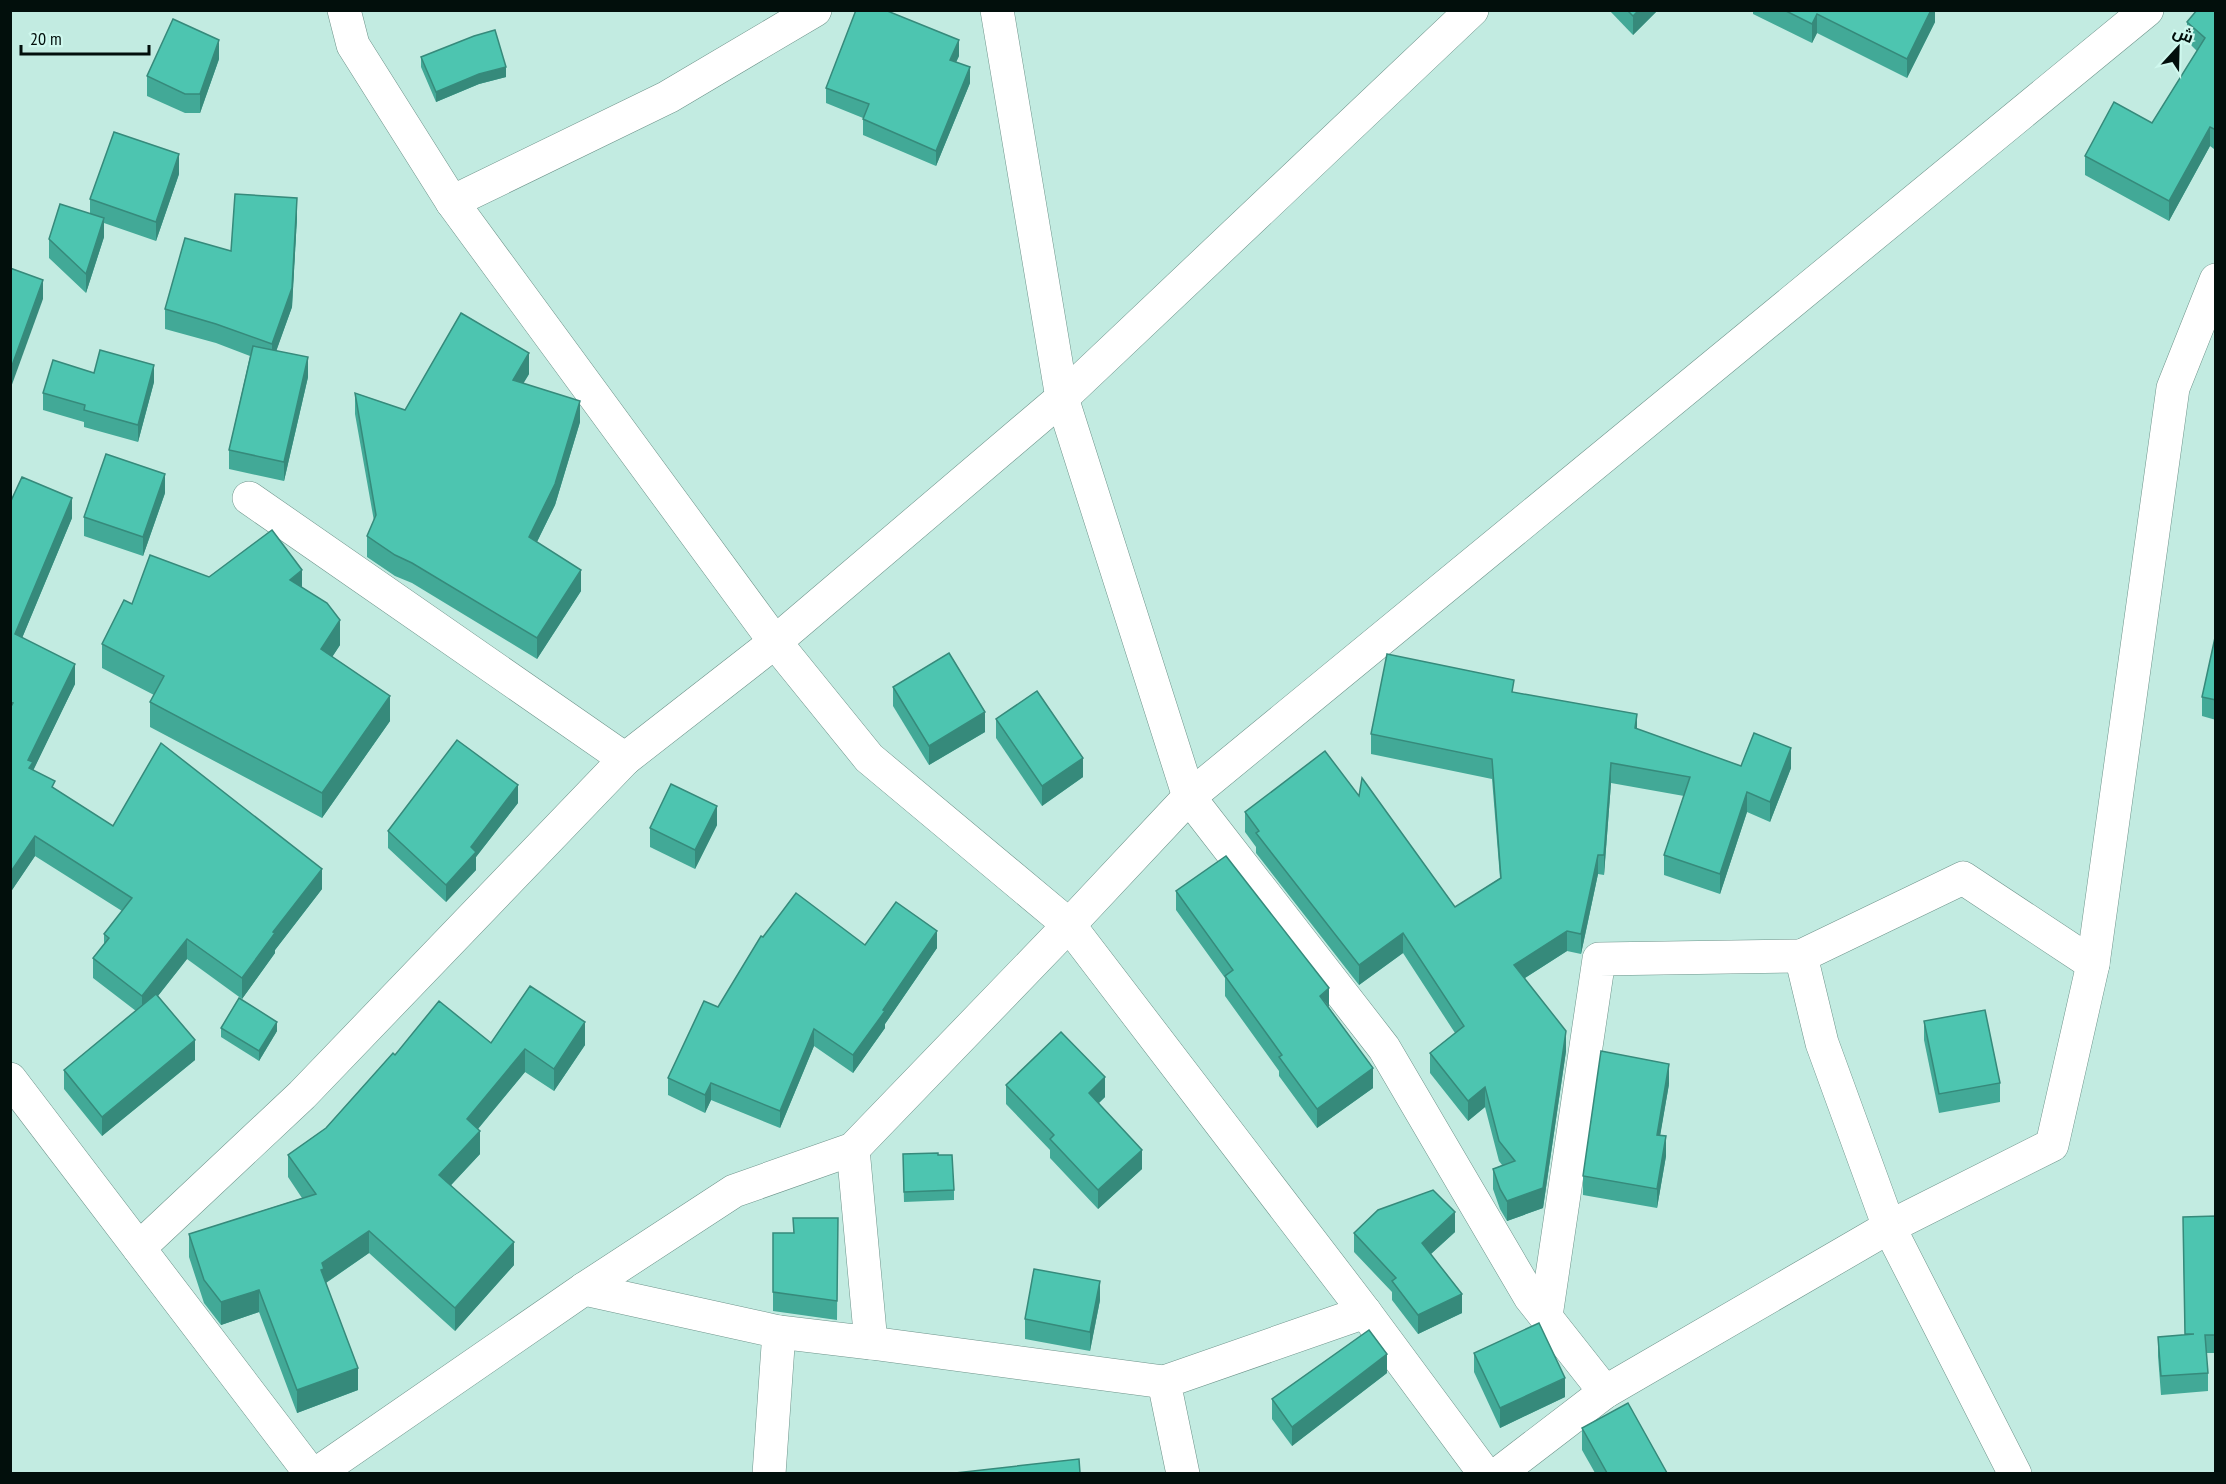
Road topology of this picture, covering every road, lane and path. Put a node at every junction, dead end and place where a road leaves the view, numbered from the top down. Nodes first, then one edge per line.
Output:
1 (344, 10) edge
2 (815, 10) edge
3 (997, 10) edge
4 (1472, 10) edge
5 (2147, 10) edge
6 (452, 202) junction
7 (2216, 280) edge
8 (1062, 398) junction
9 (249, 498) dead end
10 (775, 642) junction
11 (625, 759) junction
12 (1189, 797) junction
13 (1069, 925) junction
14 (1802, 956) junction
15 (2093, 964) junction
16 (10, 1079) edge
17 (853, 1149) junction
18 (1890, 1227) junction
19 (139, 1248) junction
20 (584, 1289) junction
21 (1365, 1312) junction
22 (1546, 1316) junction
23 (779, 1332) junction
24 (871, 1343) junction
25 (1164, 1382) junction
26 (1605, 1392) junction
27 (311, 1473) edge
28 (316, 1473) edge
29 (769, 1473) edge
30 (1183, 1473) edge
31 (1485, 1473) edge
32 (1498, 1473) edge
33 (2015, 1473) edge

1 - 6 street
2 - 6 street
3 - 8 street
4 - 8 street
5 - 12 street
6 - 10 street
7 - 15 street
8 - 10 street
8 - 12 street
9 - 11 street
10 - 11 street
10 - 13 street
11 - 19 street
12 - 13 street
12 - 22 street
13 - 17 street
13 - 21 street
14 - 15 street
14 - 18 street
14 - 22 street
15 - 18 street
16 - 19 street
17 - 20 street
17 - 24 street
18 - 26 street
18 - 33 street
19 - 27 street
20 - 23 street
20 - 28 street
21 - 25 street
21 - 31 street
22 - 26 street
23 - 24 street
23 - 29 street
24 - 25 street
25 - 30 street
26 - 32 street

